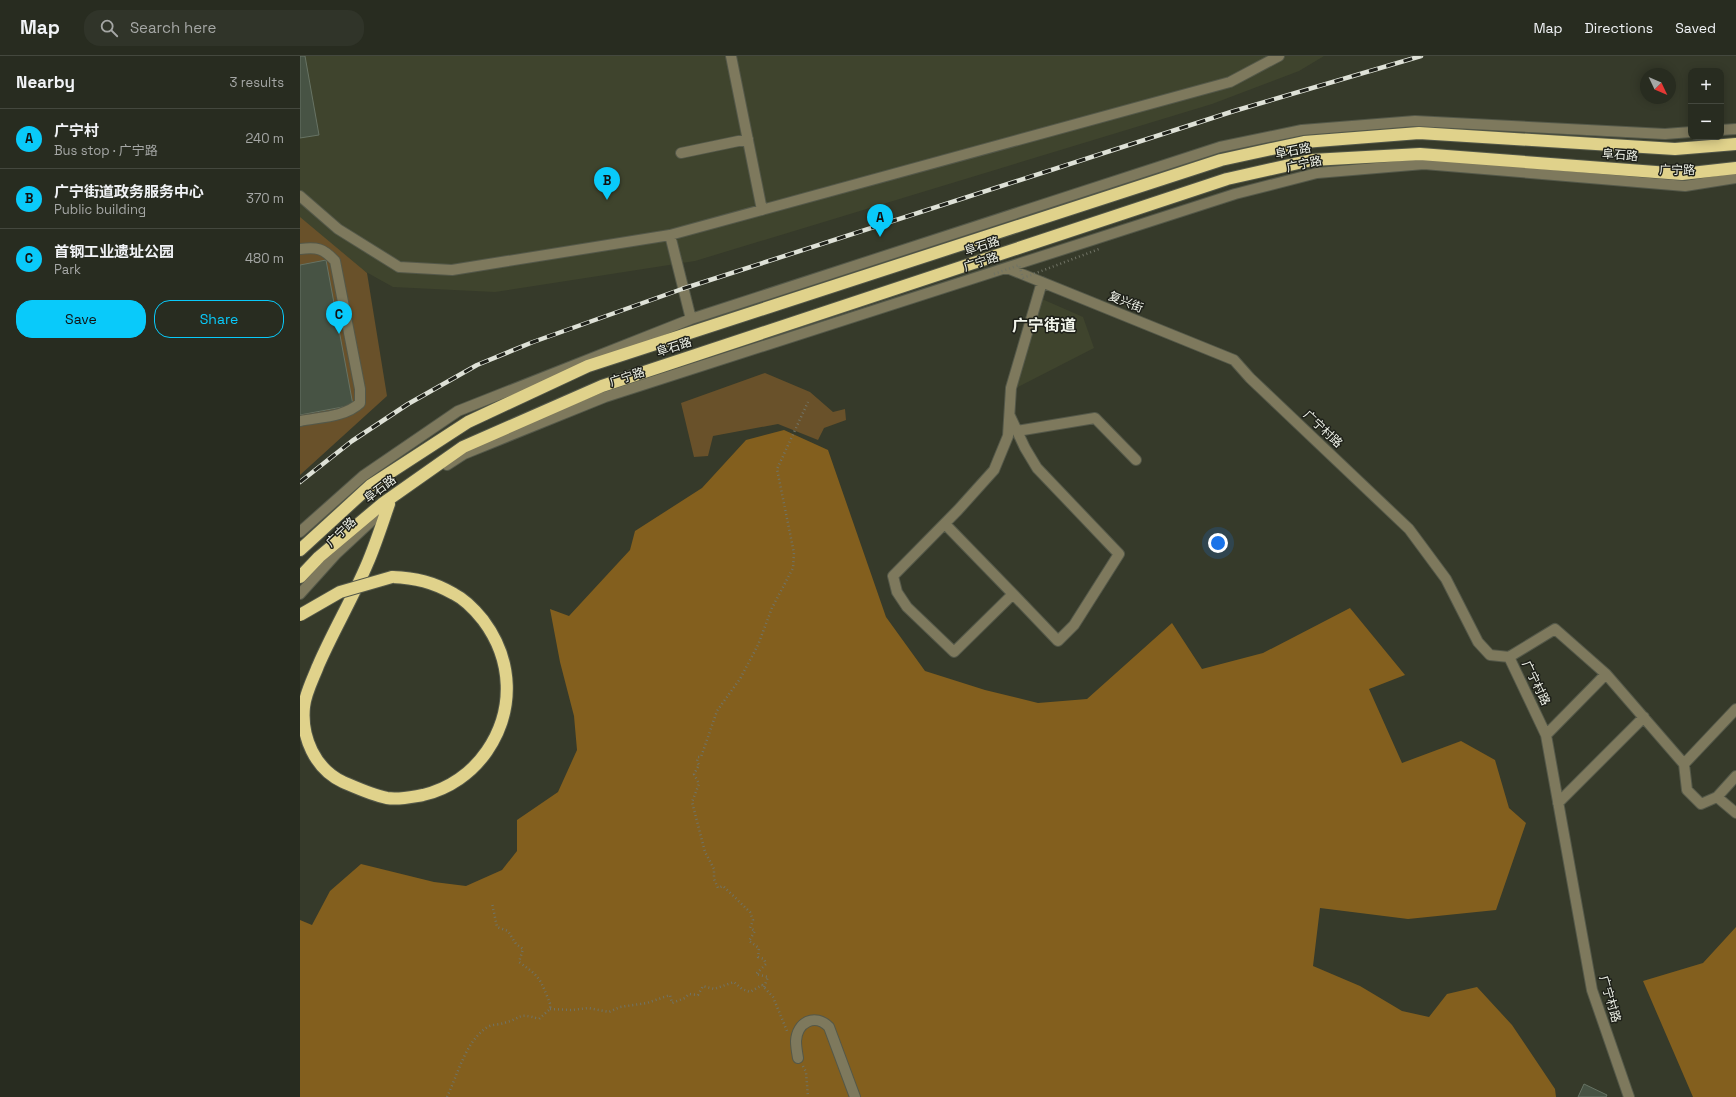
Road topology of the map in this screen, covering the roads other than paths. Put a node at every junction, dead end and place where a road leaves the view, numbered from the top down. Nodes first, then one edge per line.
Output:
1 (731, 56) edge
2 (1279, 56) edge
3 (1736, 129) edge
4 (1724, 130) edge
5 (1688, 132) edge
6 (748, 140) junction
7 (1736, 144) edge
8 (681, 153) dead end
9 (1736, 168) edge
10 (1736, 178) edge
11 (300, 196) edge
12 (762, 210) junction
13 (670, 235) junction
14 (300, 249) edge
15 (1007, 268) junction
16 (1042, 282) junction
17 (691, 319) junction
18 (1234, 360) joint
19 (1010, 416) junction
20 (300, 421) edge
21 (1017, 431) junction
22 (1136, 460) dead end
23 (389, 504) junction
24 (944, 524) junction
25 (300, 532) edge
26 (300, 550) edge
27 (300, 578) edge
28 (300, 594) edge
29 (1013, 594) junction
30 (300, 615) edge
31 (1509, 656) junction
32 (1606, 674) junction
33 (1736, 709) edge
34 (1644, 717) junction
35 (1546, 735) junction
36 (1684, 764) junction
37 (1736, 776) edge
38 (1716, 796) junction
39 (1558, 803) junction
40 (1736, 813) edge
41 (798, 1058) road end
42 (855, 1097) edge
43 (1629, 1097) edge

1 - 6 street
2 - 12 street
3 - 4 street
5 - 17 street
6 - 8 street
6 - 12 street
7 - 26 highway, 阜石路
9 - 27 highway, 阜石路
10 - 15 street, 广宁路
11 - 13 street
12 - 13 street
13 - 17 street
14 - 20 street
15 - 16 street, 复兴街
15 - 23 street, 广宁路
16 - 18 street, 复兴街
16 - 19 street
17 - 25 street
18 - 31 street, 广宁村路
19 - 21 street
19 - 24 street
21 - 22 street
21 - 29 street
23 - 28 street, 广宁路
23 - 30 highway, bridge
24 - 29 street
24 - 29 street
31 - 32 street
31 - 35 street, 广宁村路
32 - 34 street
32 - 35 street
33 - 36 street
34 - 36 street
34 - 39 street
35 - 39 street, 广宁村路
36 - 38 street
37 - 38 street
38 - 40 street
39 - 43 street, 广宁村路
41 - 42 street

